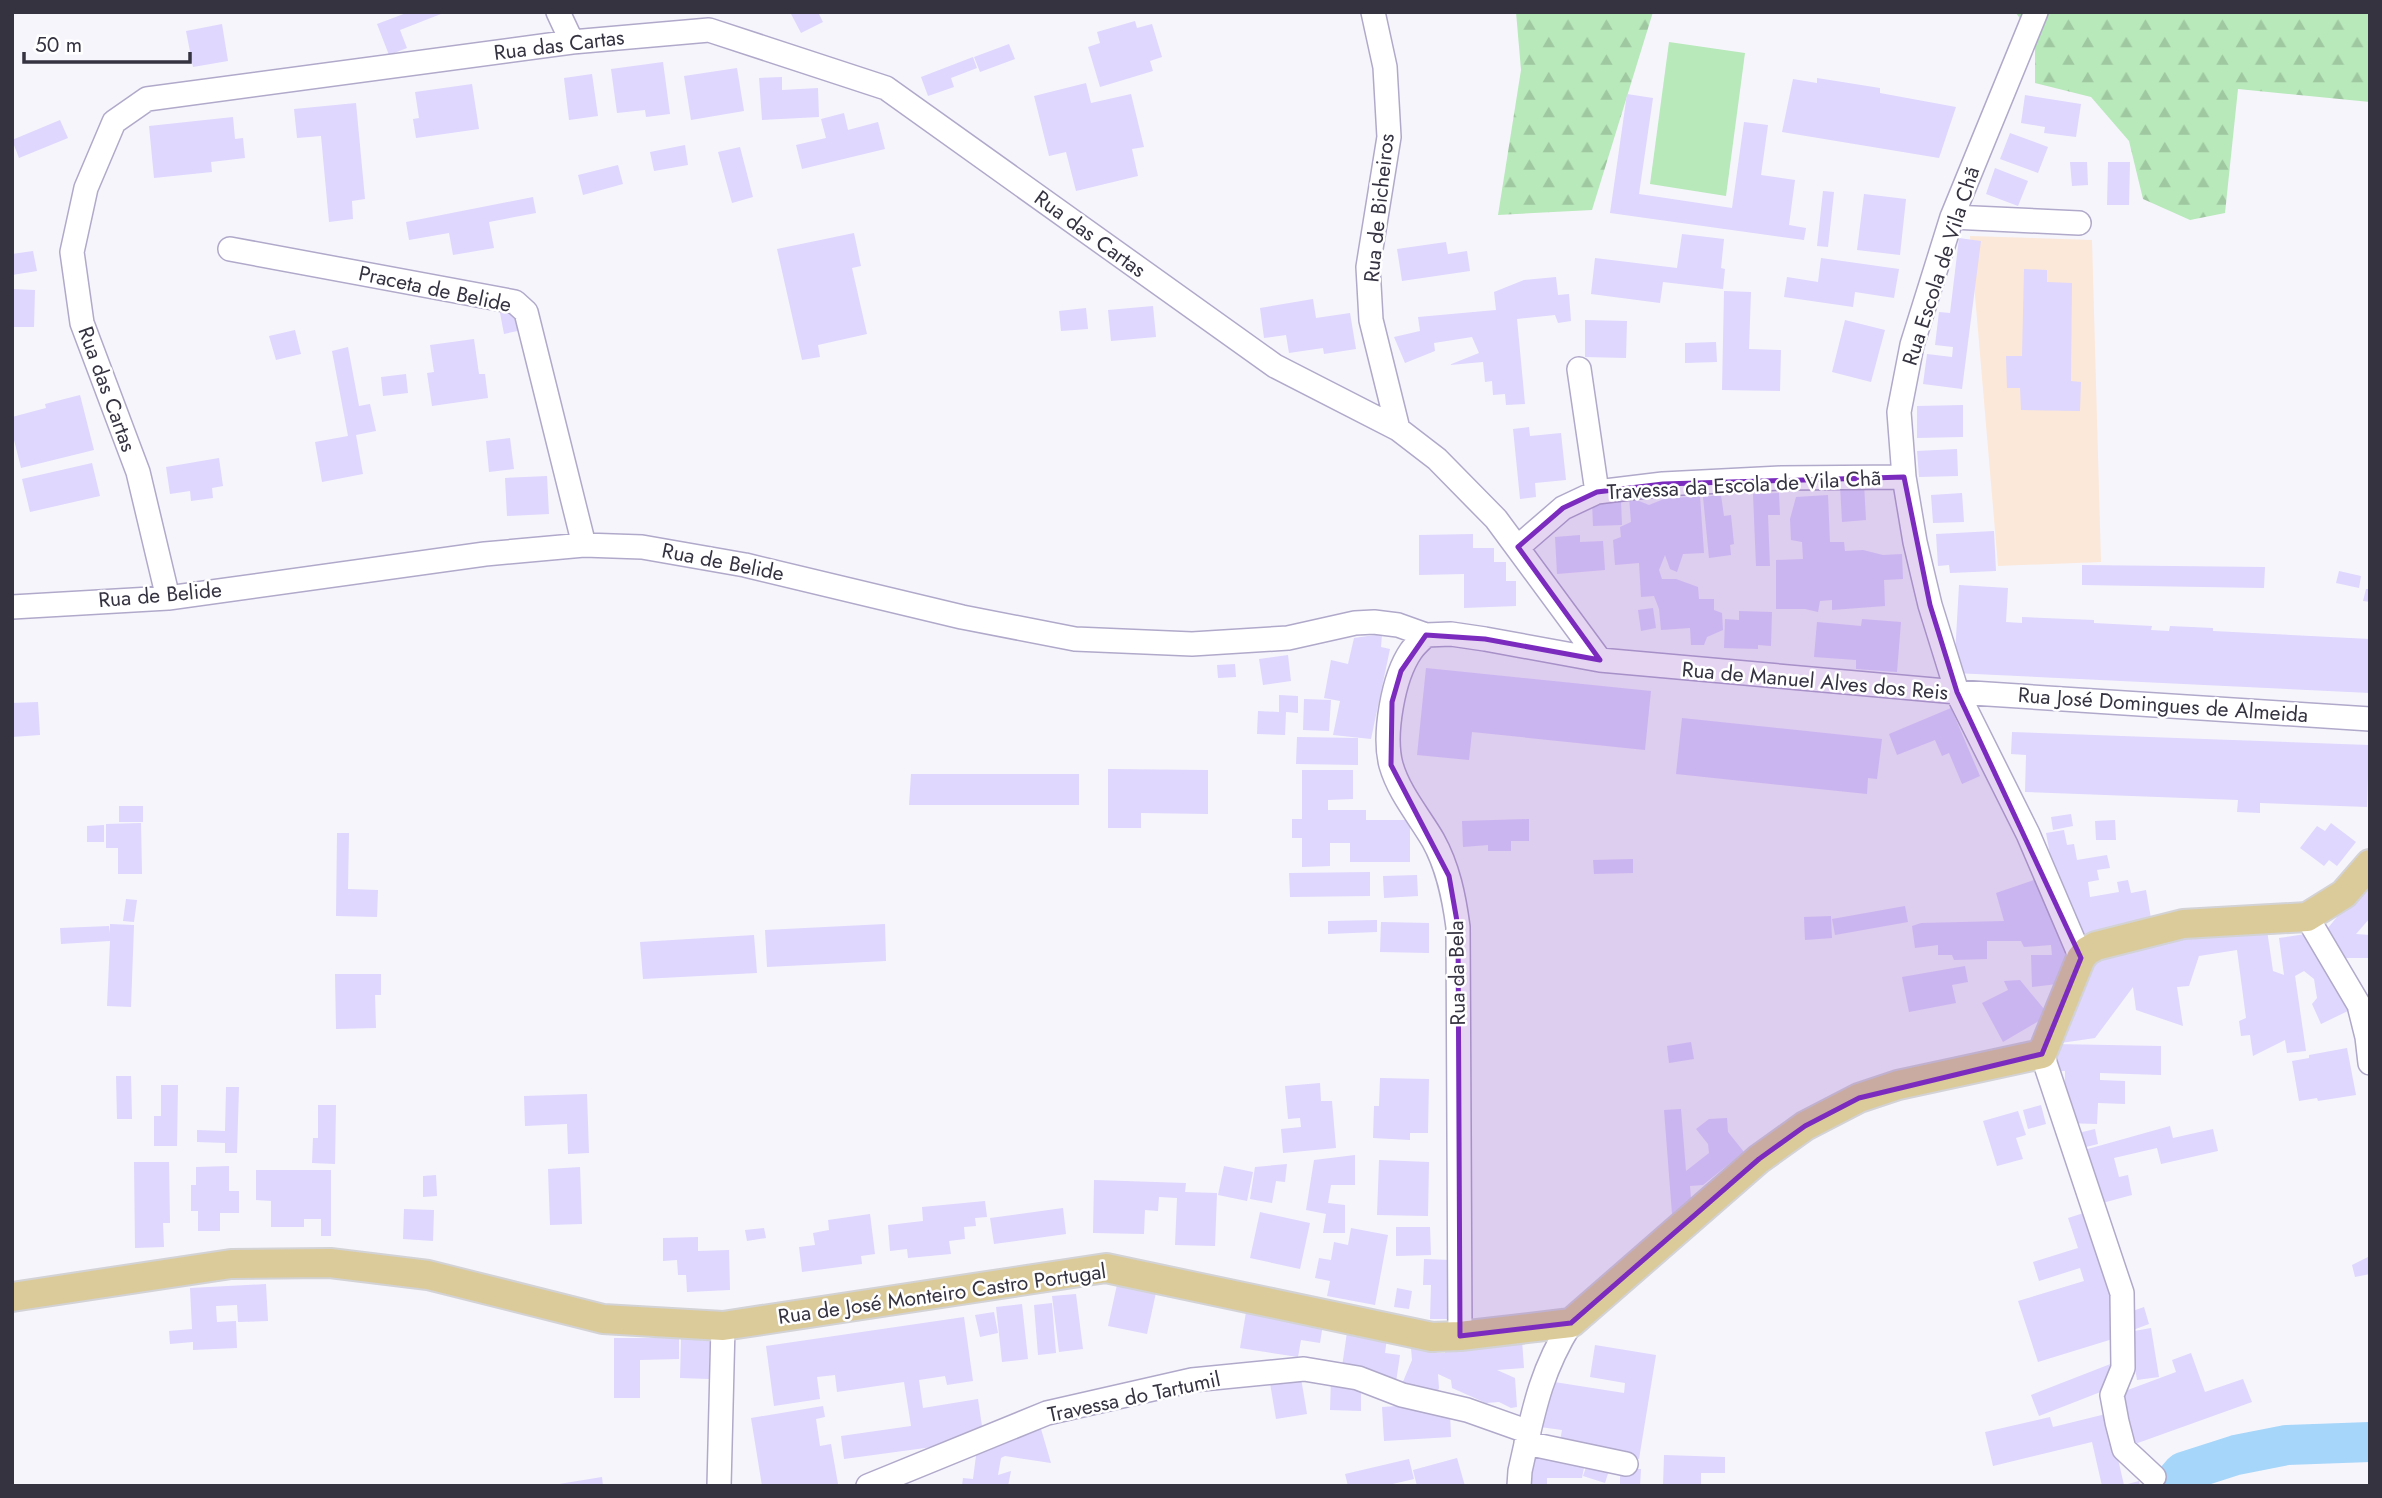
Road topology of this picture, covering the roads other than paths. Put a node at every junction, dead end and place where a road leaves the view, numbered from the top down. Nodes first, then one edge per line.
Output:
1 (558, 12) edge
2 (1373, 12) edge
3 (2036, 12) edge
4 (572, 42) junction
5 (1952, 217) junction
6 (2079, 223) dead end
7 (230, 250) dead end
8 (1579, 369) dead end
9 (1398, 429) junction
10 (1904, 477) junction
11 (1597, 492) junction
12 (584, 545) junction
13 (1518, 547) junction
14 (168, 598) junction
15 (12, 607) edge
16 (1426, 635) junction
17 (1600, 660) junction
18 (1957, 692) junction
19 (2370, 719) edge
20 (2370, 864) edge
21 (2307, 917) junction
22 (2081, 958) junction
23 (2042, 1054) junction
24 (2370, 1063) edge
25 (12, 1297) edge
26 (1571, 1323) junction
27 (723, 1325) junction
28 (1460, 1336) junction
29 (1528, 1438) junction
30 (1626, 1464) dead end
31 (2154, 1477) dead end
32 (719, 1486) edge
33 (869, 1486) edge
34 (1519, 1486) edge

1 - 4 street
2 - 9 street, Rua de Bicheiros
3 - 5 street, Rua Escola de Vila Chã
4 - 9 street, Rua das Cartas
4 - 14 street, Rua das Cartas
5 - 6 street
5 - 10 street, Rua Escola de Vila Chã
7 - 12 street, Praceta de Belide
8 - 11 street
9 - 13 street
10 - 11 street, Travessa da Escola de Vila Chã
10 - 18 street, Rua Escola de Vila Chã
11 - 13 street, Travessa da Escola de Vila Chã
12 - 14 street, Rua de Belide
12 - 16 street, Rua de Belide
13 - 17 street
14 - 15 street, Rua de Belide
16 - 17 street, Rua de Manuel Alves dos Reis
16 - 28 street, Rua da Bela
17 - 18 street, Rua de Manuel Alves dos Reis
18 - 19 street, Rua José Domingues de Almeida
18 - 22 street, Rua de Manuel Alves dos Reis
20 - 21 main road
21 - 22 main road
21 - 24 street
22 - 23 main road
23 - 26 main road
23 - 31 street
25 - 27 main road, Rua de José Monteiro Castro Portugal
26 - 28 main road, Rua de José Monteiro Castro Portugal
26 - 29 street
27 - 28 main road, Rua de José Monteiro Castro Portugal
27 - 32 street
29 - 30 street, Travessa do Tartumil
29 - 33 street, Travessa do Tartumil
29 - 34 street

